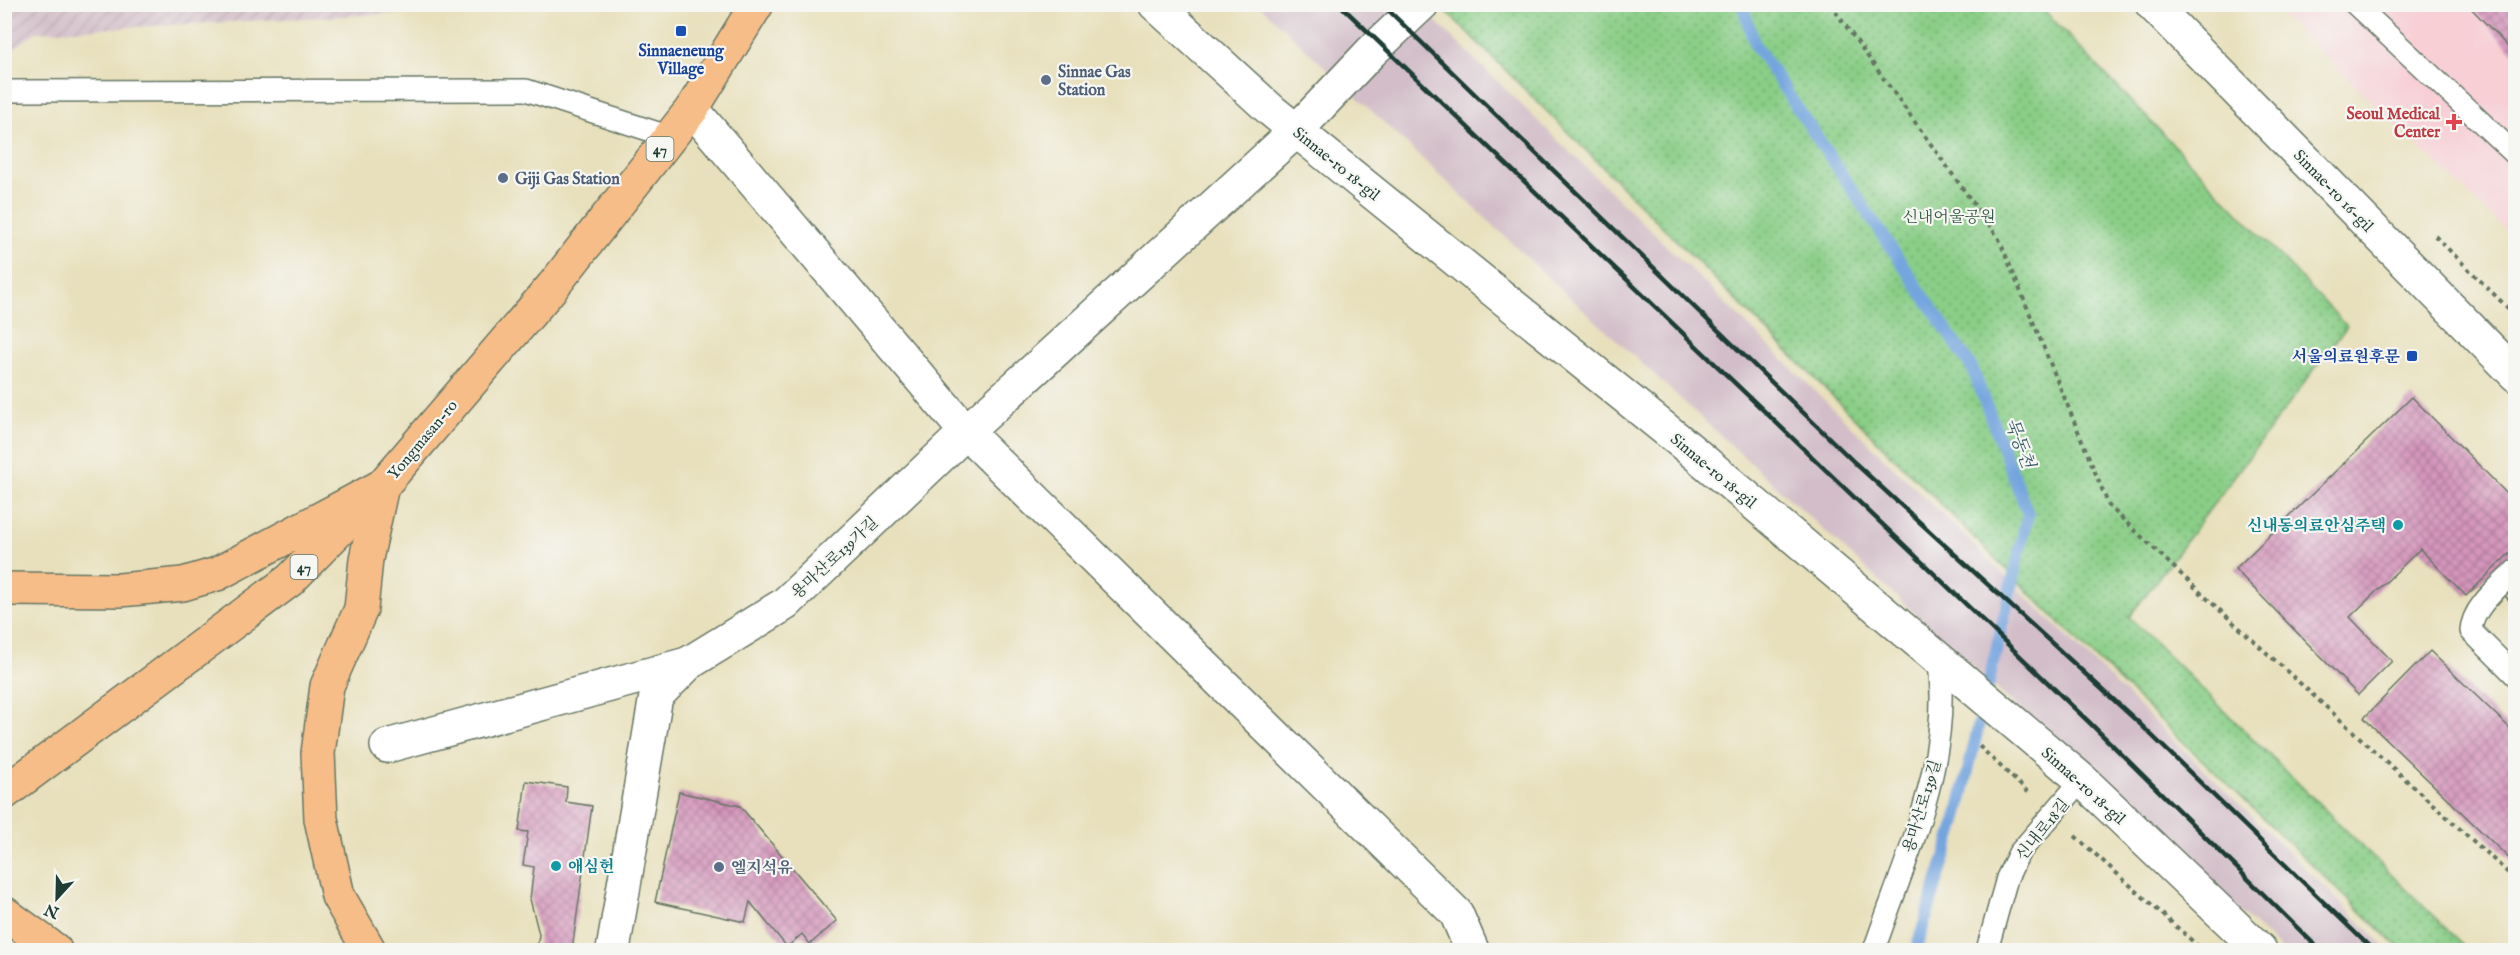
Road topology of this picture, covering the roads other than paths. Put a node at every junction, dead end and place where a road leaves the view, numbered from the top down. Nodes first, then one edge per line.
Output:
1 (757, 4) edge
2 (1155, 4) edge
3 (1422, 4) edge
4 (2152, 4) edge
5 (2355, 4) edge
6 (4, 91) edge
7 (692, 109) junction
8 (1297, 130) junction
9 (670, 137) junction
10 (2516, 155) edge
11 (2516, 375) edge
12 (966, 432) junction
13 (382, 486) junction
14 (2516, 570) edge
15 (4, 589) edge
16 (1938, 657) junction
17 (689, 663) junction
18 (2516, 676) edge
19 (387, 746) dead end
20 (2082, 780) junction
21 (4, 794) edge
22 (4, 913) edge
23 (55, 951) edge
24 (369, 951) edge
25 (613, 951) edge
26 (1472, 951) edge
27 (1874, 951) edge
28 (1987, 951) edge
29 (2260, 951) edge

1 - 7 main road, Yongmasan-ro / 47
2 - 8 street, Sinnae-ro 18-gil
3 - 8 street, 용마산로139가길
4 - 11 street, Sinnae-ro 16-gil
5 - 10 lane
6 - 9 lane
7 - 9 main road, Yongmasan-ro / 47
7 - 12 street
8 - 12 street, 용마산로139가길
8 - 16 street, Sinnae-ro 18-gil
9 - 13 main road, Yongmasan-ro / 47
12 - 17 street, 용마산로139가길
12 - 26 street
13 - 15 main road
13 - 21 main road, Yongmasan-ro / 47
13 - 24 main road
14 - 18 lane
16 - 20 street, Sinnae-ro 18-gil
16 - 27 lane, 용마산로139길
17 - 19 street, 용마산로139가길
17 - 25 street, 용마산로139가길
20 - 28 lane, 신내로18길
20 - 29 street, Sinnae-ro 18-gil
22 - 23 main road

